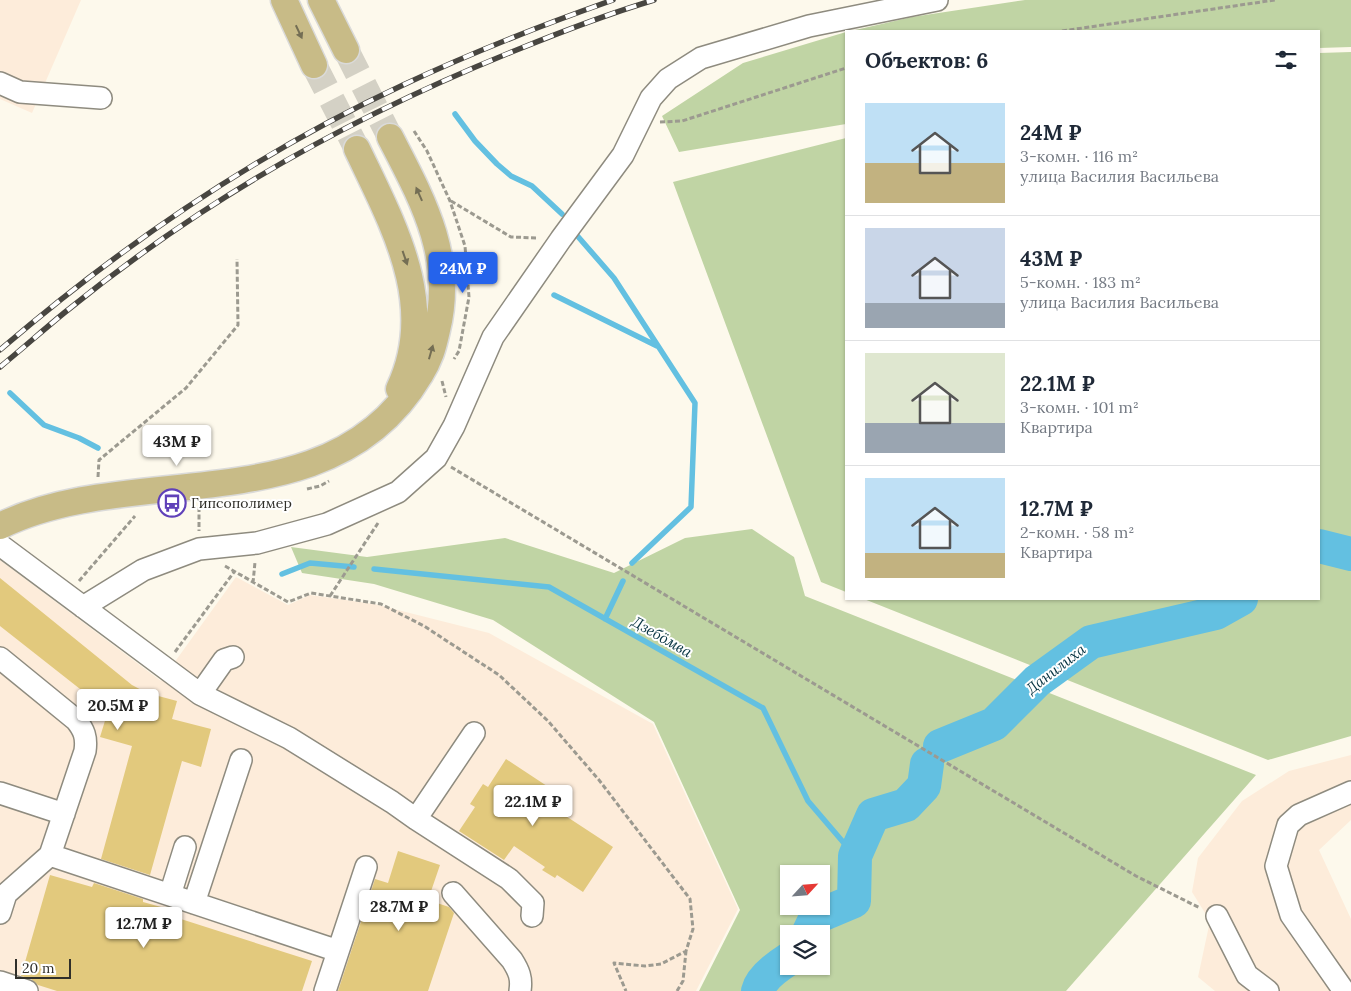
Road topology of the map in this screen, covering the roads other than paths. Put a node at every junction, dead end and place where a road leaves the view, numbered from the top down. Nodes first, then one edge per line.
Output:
1 (284, 0) edge
2 (321, 0) edge
3 (937, 0) edge
4 (346, 50) tunnel mouth
5 (314, 65) tunnel mouth
6 (0, 83) edge
7 (101, 98) dead end
8 (401, 133) tunnel mouth
9 (357, 149) tunnel mouth
10 (371, 431) junction
11 (0, 526) edge
12 (0, 545) edge
13 (75, 601) junction
14 (232, 657) dead end
15 (0, 658) edge
16 (200, 694) junction
17 (474, 733) dead end
18 (241, 760) dead end
19 (1351, 792) edge
20 (0, 793) edge
21 (64, 814) junction
22 (416, 819) junction
23 (186, 846) dead end
24 (50, 855) junction
25 (366, 867) dead end
26 (453, 893) dead end
27 (170, 895) junction
28 (194, 903) junction
29 (0, 913) edge
30 (532, 916) dead end
31 (1217, 916) road end
32 (338, 951) junction
33 (0, 982) edge
34 (27, 991) edge
35 (325, 991) edge
36 (520, 991) edge
37 (1268, 991) edge
38 (1344, 991) edge

1 -> 5 main road
2 - 4 main road
3 - 13 lane
6 - 7 lane
10 -> 8 main road
9 -> 10 main road
10 - 11 main road
12 - 13 lane
13 - 16 lane
14 - 16 lane
15 - 21 lane
16 - 22 lane
17 - 22 lane
18 - 28 lane
19 - 38 lane
20 - 21 lane
21 - 24 lane
22 - 30 lane
23 - 27 lane
24 - 27 lane
24 - 29 lane
25 - 32 lane
26 - 36 lane
27 - 28 lane
28 - 32 lane
31 - 37 lane
32 - 35 lane
33 - 34 lane

